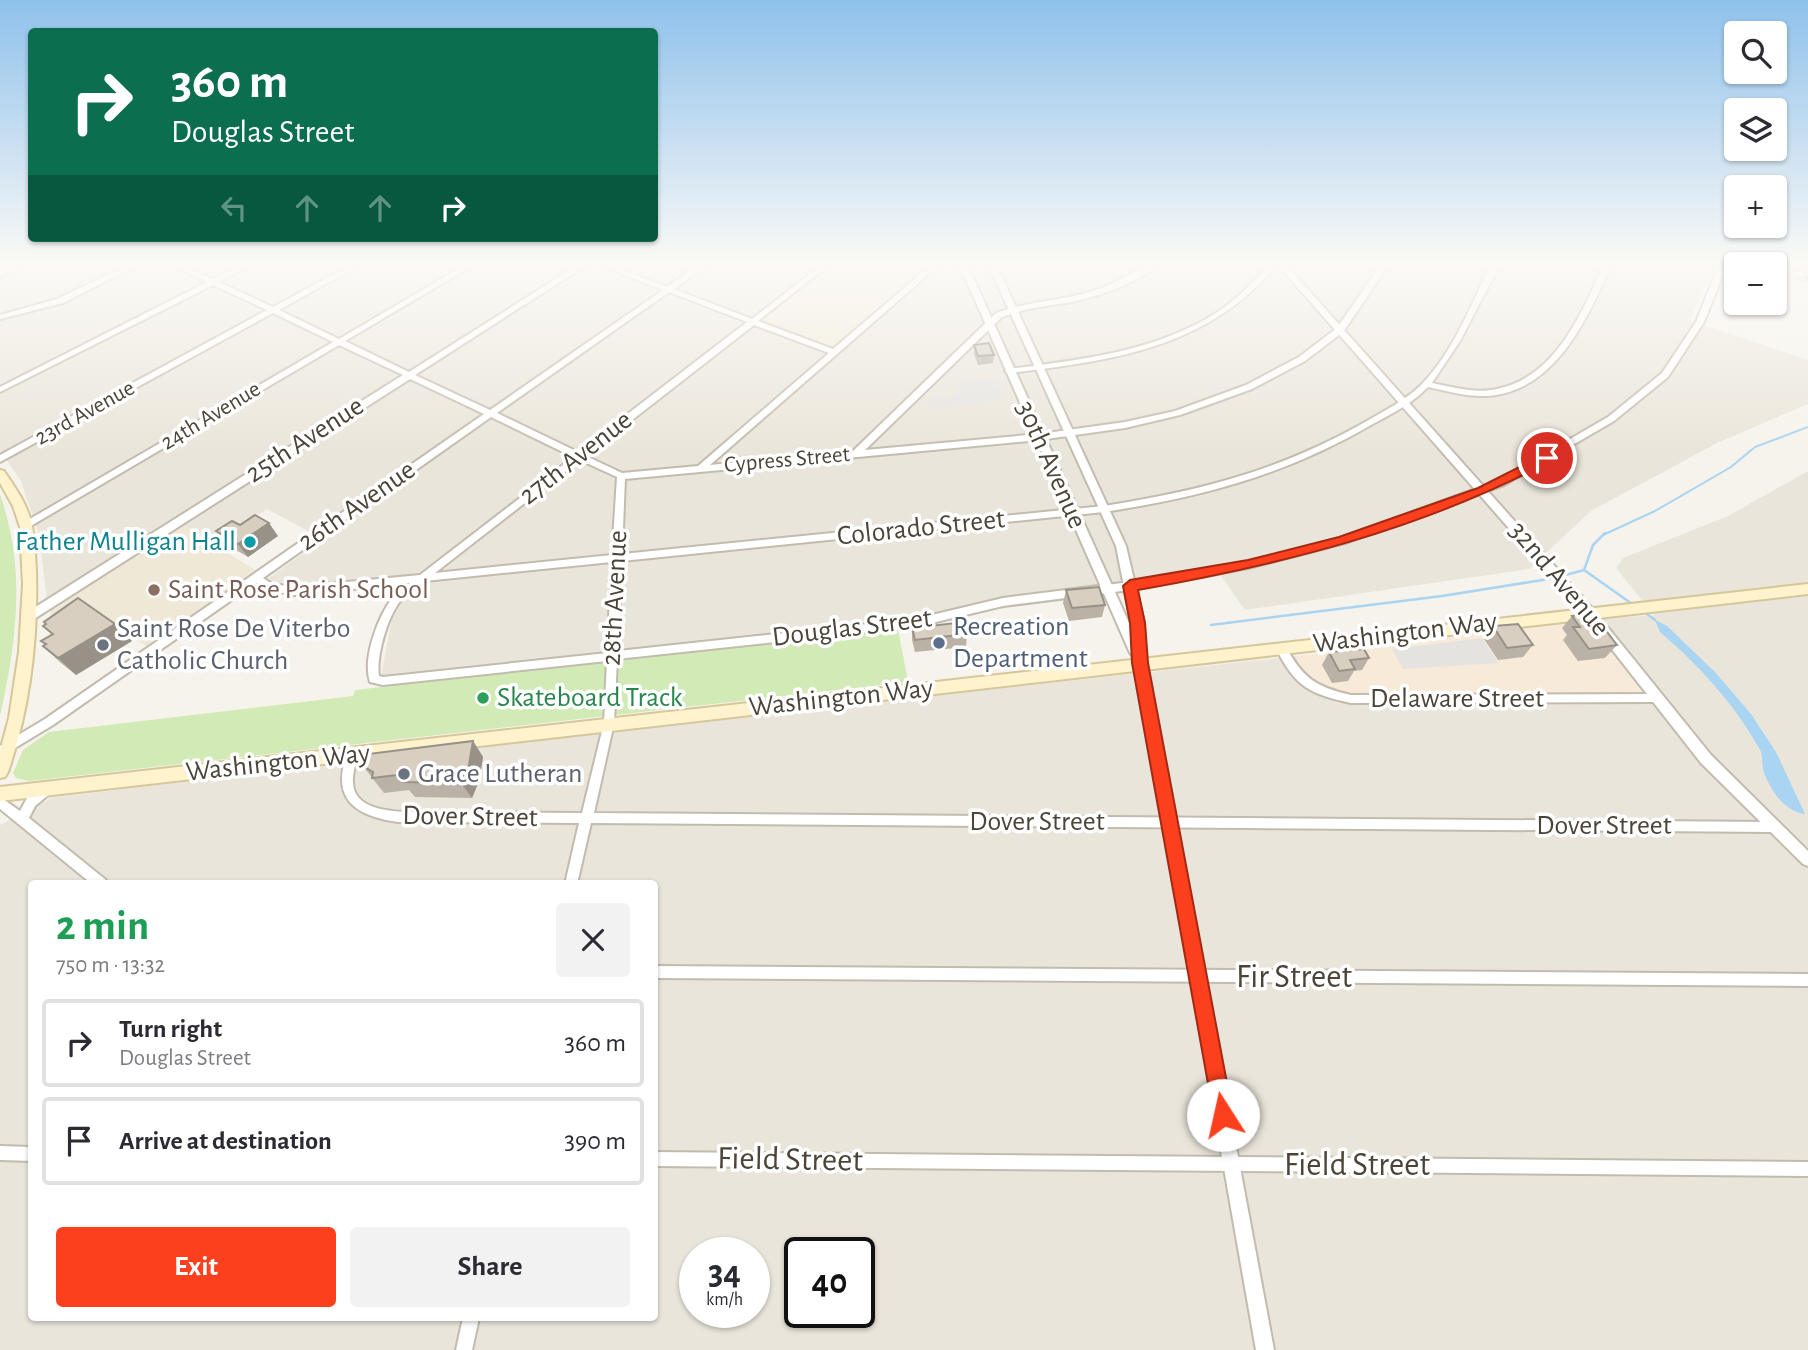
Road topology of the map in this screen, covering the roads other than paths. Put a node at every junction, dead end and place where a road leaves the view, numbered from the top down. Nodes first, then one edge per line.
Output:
1 (120, 329) edge
2 (238, 329) edge
3 (314, 329) edge
4 (359, 329) edge
5 (480, 329) edge
6 (611, 329) edge
7 (743, 329) edge
8 (771, 329) edge
9 (860, 329) edge
10 (985, 329) edge
11 (991, 329) edge
12 (1021, 329) edge
13 (1188, 329) edge
14 (1462, 329) edge
15 (1576, 329) edge
16 (1695, 329) edge
17 (1340, 330) joint
18 (338, 341) junction
19 (833, 352) junction
20 (1038, 368) junction
21 (1009, 371) junction
22 (407, 374) junction
23 (1427, 384) junction
24 (0, 390) edge
25 (1404, 402) junction
26 (490, 412) junction
27 (1070, 433) junction
28 (1039, 437) junction
29 (856, 454) junction
30 (578, 456) junction
31 (0, 460) edge
32 (701, 468) junction
33 (0, 474) edge
34 (621, 476) junction
35 (1483, 491) junction
36 (1104, 509) junction
37 (1072, 512) junction
38 (26, 525) junction
39 (617, 558) junction
40 (256, 578) junction
41 (419, 579) junction
42 (1130, 586) junction
43 (1108, 588) junction
44 (1808, 589) edge
45 (1589, 612) junction
46 (30, 617) junction
47 (1281, 648) junction
48 (612, 656) junction
49 (1140, 663) junction
50 (374, 679) joint
51 (1656, 698) junction
52 (608, 723) junction
53 (6, 748) edge
54 (352, 755) junction
55 (0, 772) edge
56 (48, 789) junction
57 (0, 794) edge
58 (0, 802) edge
59 (22, 820) junction
60 (585, 820) junction
61 (1169, 823) junction
62 (1771, 827) junction
63 (1808, 860) edge
64 (98, 880) edge
65 (572, 880) edge
66 (658, 972) edge
67 (1198, 977) junction
68 (1808, 980) edge
69 (0, 1153) edge
70 (28, 1154) edge
71 (658, 1159) edge
72 (1231, 1164) junction
73 (1808, 1169) edge
74 (470, 1321) edge
75 (464, 1350) edge
76 (1265, 1350) edge

1 - 24 street
2 - 31 street, 23rd Avenue
3 - 18 street
4 - 18 street, 24th Avenue
5 - 22 street, 25th Avenue
6 - 26 street, 26th Avenue
7 - 30 street, 27th Avenue
8 - 19 street
9 - 19 street
10 - 29 street
11 - 21 street, 30th Avenue
12 - 20 street, 30th Avenue
13 - 20 street
14 - 23 street, Colorado Street
15 - 23 street
16 - 35 street, Douglas Street
17 - 25 street, 32nd Avenue
17 - 27 street, Cypress Street
18 - 22 street
18 - 38 street, 24th Avenue
19 - 32 street
20 - 21 street
20 - 27 street, 30th Avenue
21 - 28 street, 30th Avenue
22 - 26 street
22 - 46 street, 25th Avenue
23 - 25 street, Colorado Street
25 - 35 street, 32nd Avenue
25 - 36 street, Colorado Street
26 - 30 street
26 - 40 street, 26th Avenue
27 - 28 street, Cypress Street
27 - 36 street, 30th Avenue
28 - 29 street, Cypress Street
28 - 37 street, 30th Avenue
29 - 32 street, Cypress Street
30 - 34 street
30 - 41 street, 27th Avenue
32 - 34 street, Cypress Street
33 - 38 main road
34 - 39 street, 28th Avenue
35 - 42 street, Douglas Street
35 - 45 street, 32nd Avenue
36 - 37 street, Colorado Street
36 - 42 street, 30th Avenue
37 - 39 street, Colorado Street
37 - 43 street, 30th Avenue
38 - 46 main road
39 - 41 street, Colorado Street
39 - 48 street, 28th Avenue
40 - 41 street, Colorado Street
40 - 53 street, 26th Avenue
41 - 50 street, 27th Avenue
42 - 43 street, Douglas Street
42 - 49 street, 30th Avenue
43 - 48 street, Douglas Street
43 - 49 street, 30th Avenue
44 - 45 main road, Washington Way
45 - 47 main road, Washington Way
45 - 51 street, 32nd Avenue
46 - 53 main road
47 - 49 main road, Washington Way
47 - 51 street, Delaware Street
48 - 50 street, Douglas Street
48 - 52 street, 28th Avenue
49 - 52 main road, Washington Way
49 - 61 street, 30th Avenue
51 - 62 street, 32nd Avenue
52 - 54 main road, Washington Way
52 - 60 street, 28th Avenue
53 - 55 main road
54 - 56 main road, Washington Way
54 - 60 street, Dover Street
56 - 57 main road, Washington Way
56 - 59 street
58 - 59 street
59 - 64 street
60 - 61 street, Dover Street
60 - 65 street, 28th Avenue
61 - 62 street, Dover Street
61 - 67 street, 30th Avenue
62 - 63 street, 32nd Avenue
66 - 67 street, Fir Street
67 - 68 street, Fir Street
67 - 72 street, 30th Avenue
69 - 70 street
71 - 72 street, Field Street
72 - 73 street, Field Street
72 - 76 street, 30th Avenue
74 - 75 street

